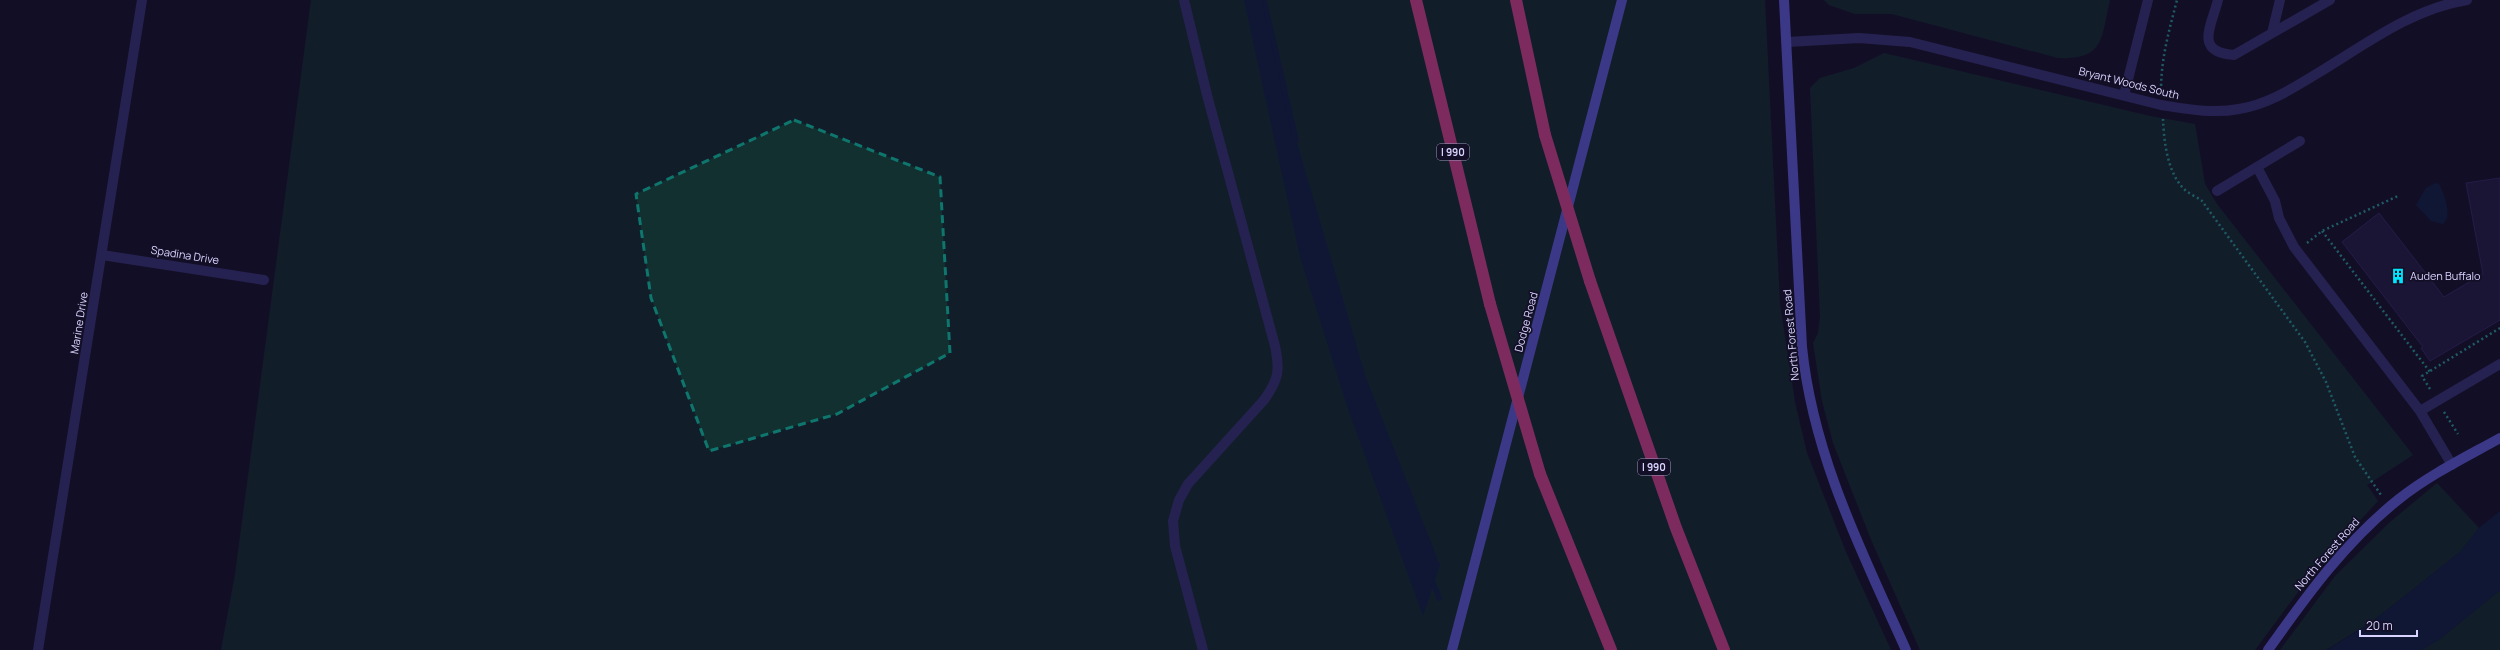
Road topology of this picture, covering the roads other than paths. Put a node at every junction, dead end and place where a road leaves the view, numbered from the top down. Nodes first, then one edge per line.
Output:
1 (142, 0) edge
2 (1184, 0) edge
3 (1416, 0) edge
4 (1516, 0) edge
5 (1622, 0) edge
6 (1784, 0) edge
7 (2148, 0) edge
8 (2218, 0) edge
9 (2280, 0) edge
10 (2330, 0) edge
11 (2467, 0) edge
12 (2272, 34) junction
13 (1787, 42) junction
14 (2124, 95) junction
15 (2300, 141) dead end
16 (2257, 167) junction
17 (2217, 191) dead end
18 (102, 254) junction
19 (264, 280) dead end
20 (2500, 364) edge
21 (2420, 411) junction
22 (2500, 438) edge
23 (2452, 465) junction
24 (38, 650) edge
25 (1203, 650) edge
26 (1452, 650) edge
27 (1611, 650) edge
28 (1724, 650) edge
29 (1906, 650) edge
30 (2268, 650) edge

1 - 18 street, Marine Drive
2 - 25 street
3 - 27 highway, I 990, bridge
4 - 28 highway, I 990, bridge
5 - 26 street, Dodge Road
6 - 13 street, North Forest Road
7 - 14 street
8 - 12 street
9 - 12 street
10 - 12 street
11 - 14 street, Bryant Woods South
13 - 14 street, Bryant Woods South
13 - 29 street, North Forest Road
15 - 16 street
16 - 17 street
16 - 21 street
18 - 19 street, Spadina Drive
18 - 24 street, Marine Drive
20 - 21 street
21 - 23 street
22 - 23 street, North Forest Road
23 - 30 street, North Forest Road

